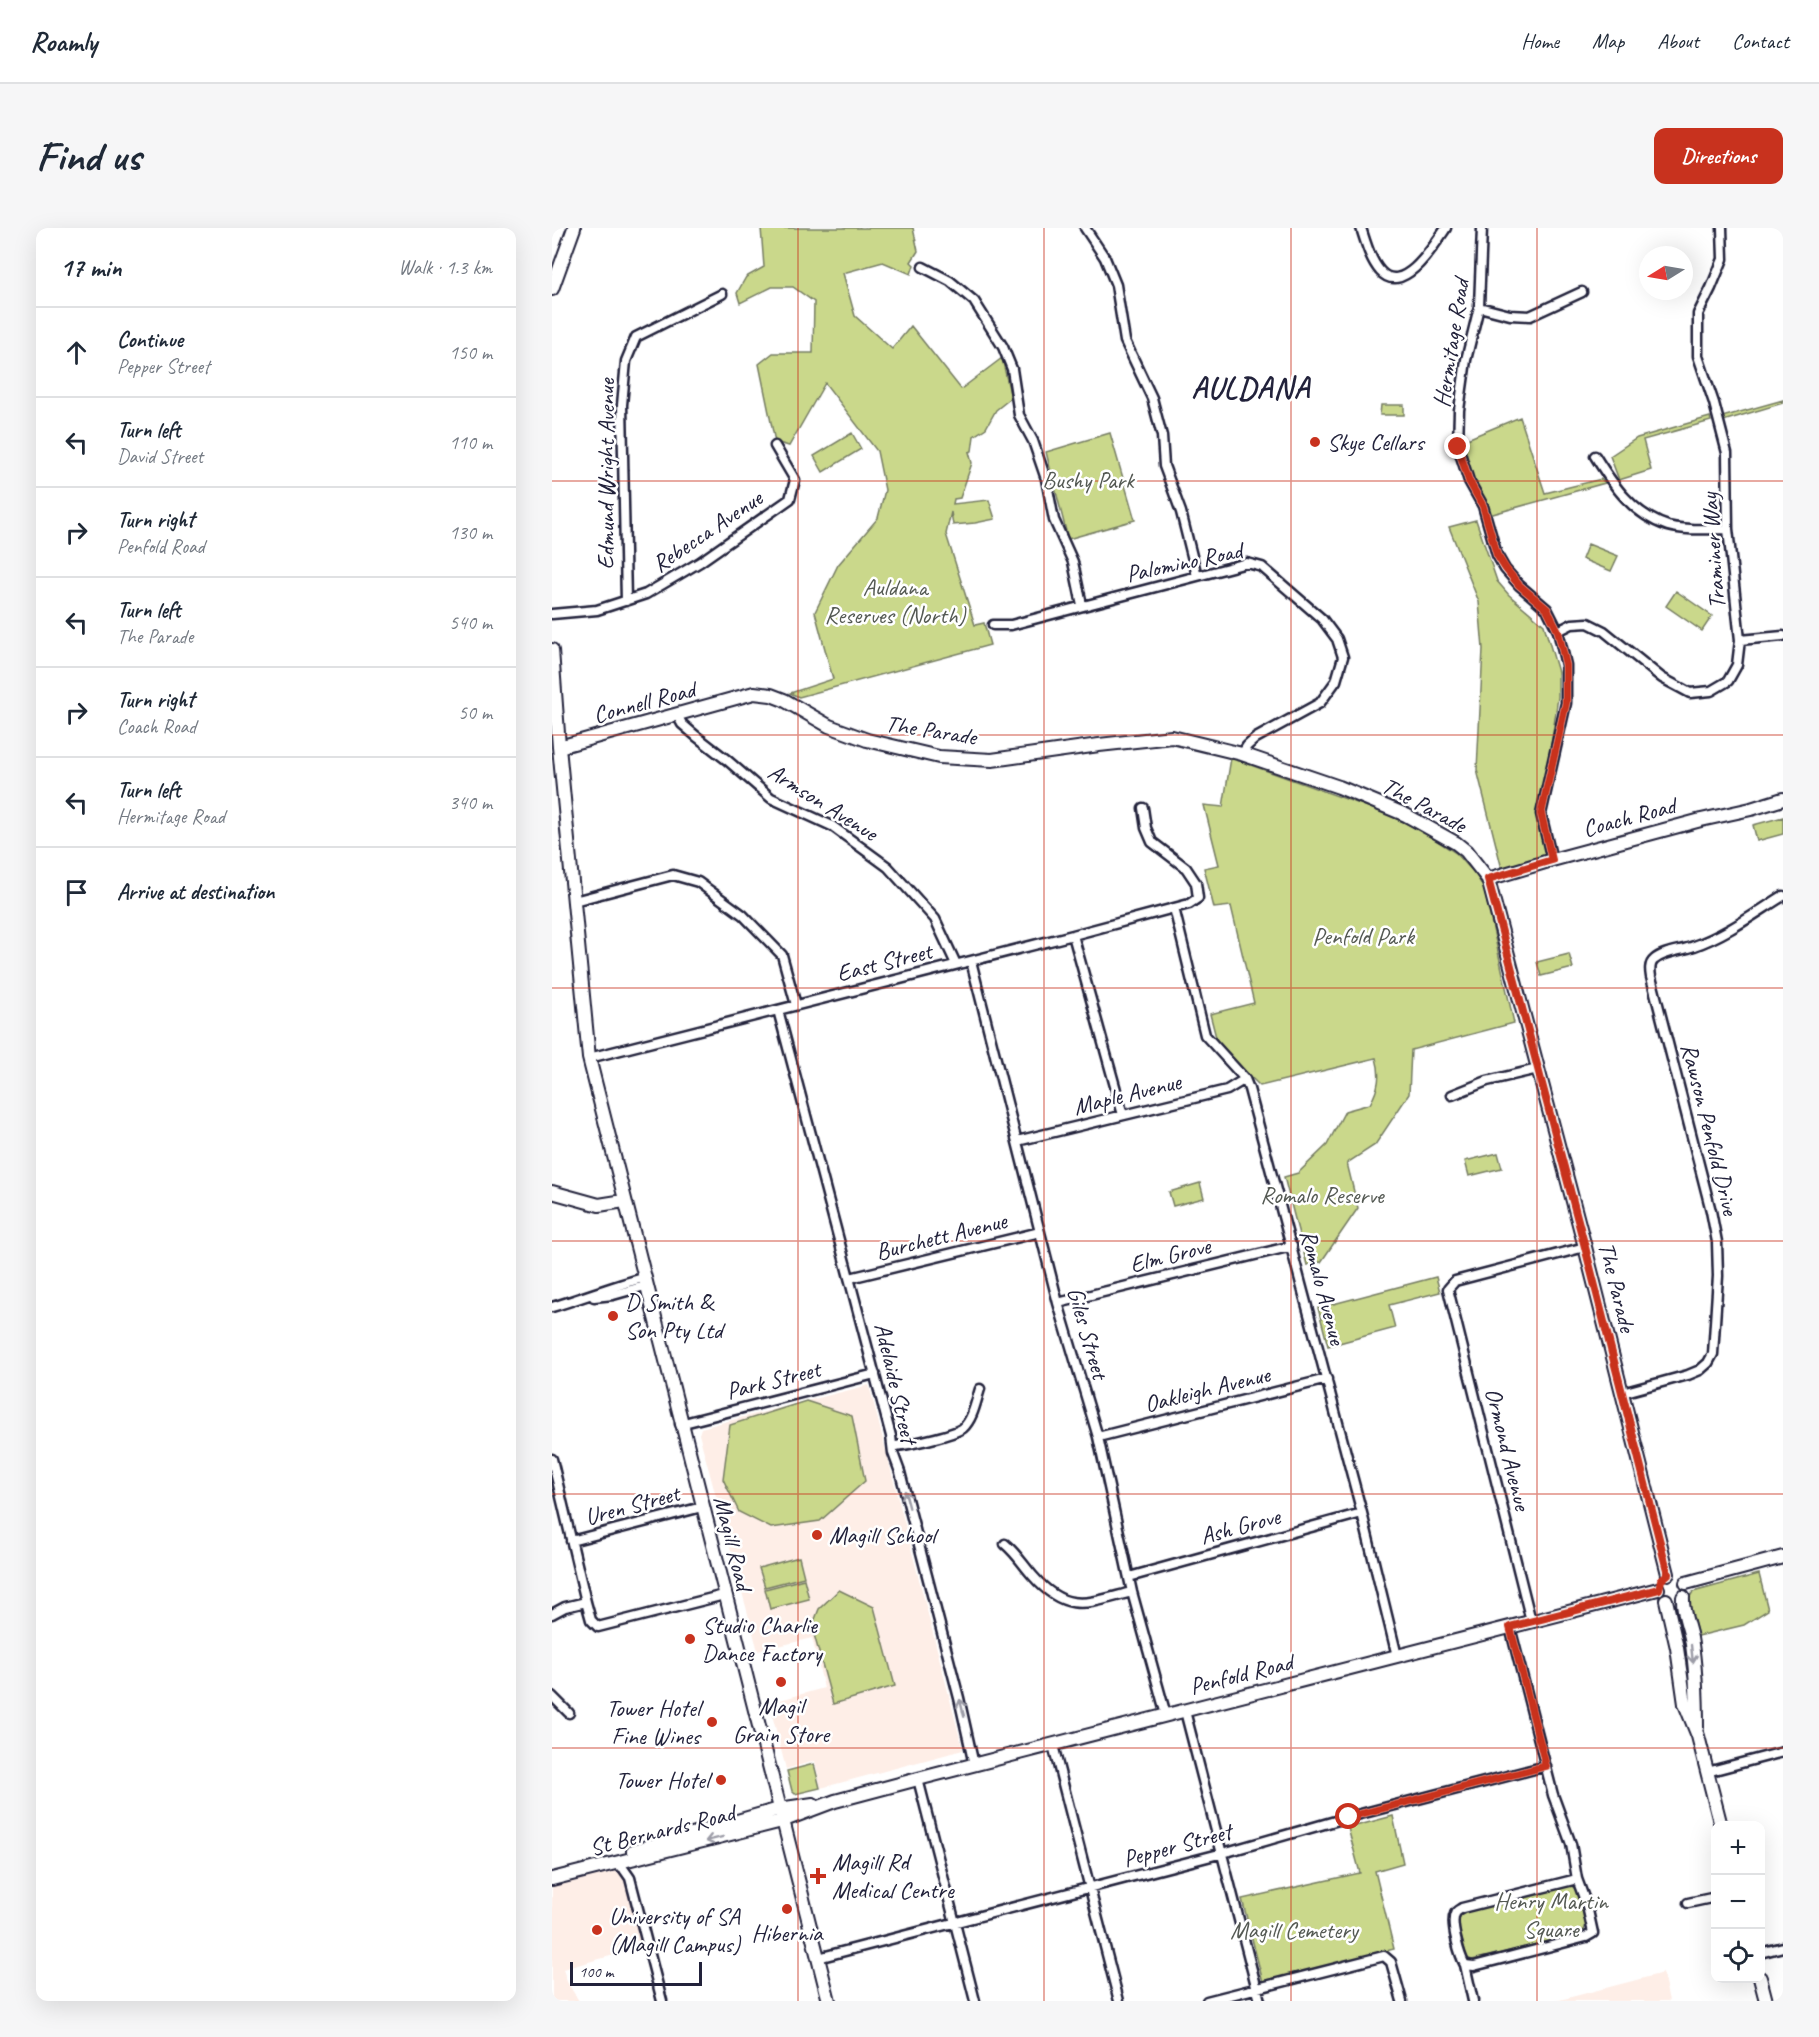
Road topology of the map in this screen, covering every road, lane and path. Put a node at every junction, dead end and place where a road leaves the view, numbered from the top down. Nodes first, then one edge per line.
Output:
1 (574, 228) edge
2 (1085, 228) edge
3 (1361, 228) edge
4 (1446, 228) edge
5 (1482, 228) edge
6 (1722, 228) edge
7 (923, 267) dead end
8 (552, 289) edge
9 (1582, 292) dead end
10 (722, 294) dead end
11 (1479, 307) junction
12 (775, 446) dead end
13 (1595, 456) dead end
14 (1728, 529) junction
15 (1197, 576) junction
16 (626, 601) junction
17 (1082, 605) junction
18 (552, 614) edge
19 (993, 625) dead end
20 (1558, 631) junction
21 (1783, 636) edge
22 (1740, 640) junction
23 (552, 650) edge
24 (740, 698) joint
25 (677, 715) junction
26 (559, 747) junction
27 (1242, 754) junction
28 (1783, 799) edge
29 (1143, 808) dead end
30 (1552, 860) junction
31 (1488, 879) junction
32 (1783, 896) edge
33 (574, 901) junction
34 (1174, 908) junction
35 (1073, 935) junction
36 (971, 961) junction
37 (956, 964) junction
38 (796, 1005) junction
39 (778, 1010) junction
40 (589, 1058) junction
41 (1538, 1070) junction
42 (1245, 1079) junction
43 (1452, 1095) dead end
44 (1122, 1115) junction
45 (1017, 1141) junction
46 (552, 1192) edge
47 (624, 1201) junction
48 (1040, 1232) junction
49 (1292, 1246) junction
50 (1585, 1247) junction
51 (850, 1278) junction
52 (644, 1282) junction
53 (1058, 1303) junction
54 (552, 1307) edge
55 (875, 1374) junction
56 (1327, 1379) junction
57 (980, 1389) dead end
58 (1622, 1393) junction
59 (680, 1424) junction
60 (1098, 1437) junction
61 (893, 1446) junction
62 (552, 1459) edge
63 (702, 1507) junction
64 (1362, 1513) junction
65 (571, 1541) junction
66 (1005, 1544) dead end
67 (1783, 1557) edge
68 (1668, 1574) junction
69 (1129, 1577) junction
70 (1686, 1583) junction
71 (1659, 1589) junction
72 (1132, 1592) junction
73 (724, 1595) junction
74 (1683, 1597) junction
75 (1666, 1600) junction
76 (586, 1602) junction
77 (552, 1614) edge
78 (1531, 1621) junction
79 (1510, 1627) junction
80 (1397, 1656) junction
81 (552, 1696) edge
82 (1185, 1711) junction
83 (570, 1713) dead end
84 (1166, 1715) junction
85 (1698, 1736) junction
86 (1053, 1745) junction
87 (1783, 1752) edge
88 (974, 1766) junction
89 (1546, 1766) junction
90 (1707, 1772) junction
91 (918, 1779) junction
92 (780, 1815) junction
93 (1720, 1821) edge
94 (1223, 1853) junction
95 (635, 1858) junction
96 (614, 1863) junction
97 (552, 1871) edge
98 (630, 1878) junction
99 (552, 1879) edge
100 (1577, 1879) junction
101 (1090, 1888) junction
102 (1711, 1898) edge
103 (1688, 1904) dead end
104 (955, 1922) junction
105 (1783, 1947) edge
106 (1765, 1952) edge
107 (818, 1958) junction
108 (1465, 1965) junction
109 (1761, 1983) edge
110 (1256, 1988) junction
111 (662, 2001) edge
112 (829, 2001) edge
113 (975, 2001) edge
114 (1119, 2001) edge
115 (1207, 2001) edge
116 (1260, 2001) edge
117 (1402, 2001) edge
118 (1473, 2001) edge
119 (1766, 2001) edge

1 - 8 main road
2 - 15 street
3 - 4 street
5 - 11 street, Hermitage Road
6 - 14 street, Traminer Way
7 - 17 street
9 - 11 street
10 - 16 street, Edmund Wright Avenue
11 - 20 street, Hermitage Road
12 - 16 street, Rebecca Avenue
13 - 14 street
14 - 22 street, Traminer Way
15 - 17 street, Palomino Road
15 - 27 street, Palomino Road
16 - 18 street, Rebecca Avenue
17 - 19 street, Palomino Road
20 - 22 street, Traminer Way
20 - 30 street, Hermitage Road
21 - 22 street
23 - 26 main road, Magill Road
24 - 25 main road, Connell Road
24 - 27 main road, The Parade
25 - 26 main road, Connell Road
25 - 37 street, Armson Avenue
26 - 33 main road, Magill Road
27 - 31 main road, The Parade
28 - 30 main road, Coach Road
29 - 34 street, East Street
30 - 31 main road, Coach Road
31 - 41 main road, The Parade
32 - 58 street, Rawson Penfold Drive
33 - 38 street
33 - 40 main road, Magill Road
34 - 35 street, East Street
34 - 42 street, Romalo Avenue
35 - 36 street, East Street
35 - 44 street
36 - 37 street, East Street
36 - 45 street, Giles Street
37 - 38 street, East Street
38 - 39 street, East Street
39 - 40 street, East Street
39 - 51 street, Adelaide Street
40 - 47 main road, Magill Road
41 - 43 street
41 - 50 main road, The Parade
42 - 44 street, Maple Avenue
42 - 49 street, Romalo Avenue
44 - 45 street, Maple Avenue
45 - 48 street, Giles Street
46 - 47 main road
47 - 52 main road, Magill Road
48 - 51 street, Burchett Avenue
48 - 53 street, Giles Street
49 - 53 street, Elm Grove
49 - 56 street, Romalo Avenue
50 - 58 main road, The Parade
50 - 78 street, Ormond Avenue
51 - 55 street, Adelaide Street
52 - 54 street
52 - 59 main road, Magill Road
53 - 60 street, Giles Street
55 - 59 street, Park Street
55 - 61 street, Adelaide Street
56 - 60 street, Oakleigh Avenue
56 - 64 street, Romalo Avenue
57 - 61 street
58 - 68 main road, The Parade
59 - 63 main road, Magill Road
60 - 69 street, Giles Street
88 -> 61 street, Adelaide Street
62 - 65 street
63 - 65 street, Uren Street
63 - 73 main road, Magill Road
64 - 69 street, Ash Grove
64 - 80 street, Romalo Avenue
65 - 76 street
66 - 72 street
67 - 70 main road
68 - 70 main road
68 - 71 main road
69 - 72 street, Giles Street
70 - 74 main road
71 - 75 main road
71 - 78 main road, Penfold Road
72 - 84 street, Giles Street
73 - 76 street
73 - 92 main road, Magill Road
74 - 75 main road
74 -> 85 main road
75 - 85 main road
76 - 77 street
78 - 79 main road, Penfold Road
79 - 80 main road, Penfold Road
79 - 89 street
80 - 82 main road, Penfold Road
81 - 83 street
82 - 84 main road, Penfold Road
82 - 94 street
84 - 86 main road, Penfold Road
85 - 90 main road
86 - 88 main road, Penfold Road
86 - 101 street
87 - 90 street
88 - 91 main road, Penfold Road
89 - 94 street, Pepper Street
89 - 100 street
90 - 93 main road
91 - 92 main road, Penfold Road
91 - 104 street
92 -> 95 main road, St Bernards Road
92 - 97 main road, St Bernards Road
92 - 107 main road, Magill Road
94 - 101 street, Pepper Street
94 - 110 street
95 - 96 main road, St Bernards Road
95 - 98 street
96 - 98 street
96 - 99 main road, St Bernards Road
98 - 111 street
100 - 108 street
100 - 108 street
101 - 104 street, Pepper Street
101 - 114 street
102 - 103 street
104 - 107 street, Pepper Street
104 - 113 street
105 - 106 street
107 - 112 main road, Magill Road
108 - 118 street
109 - 119 main road
110 - 115 street
110 - 116 street
110 - 117 street

